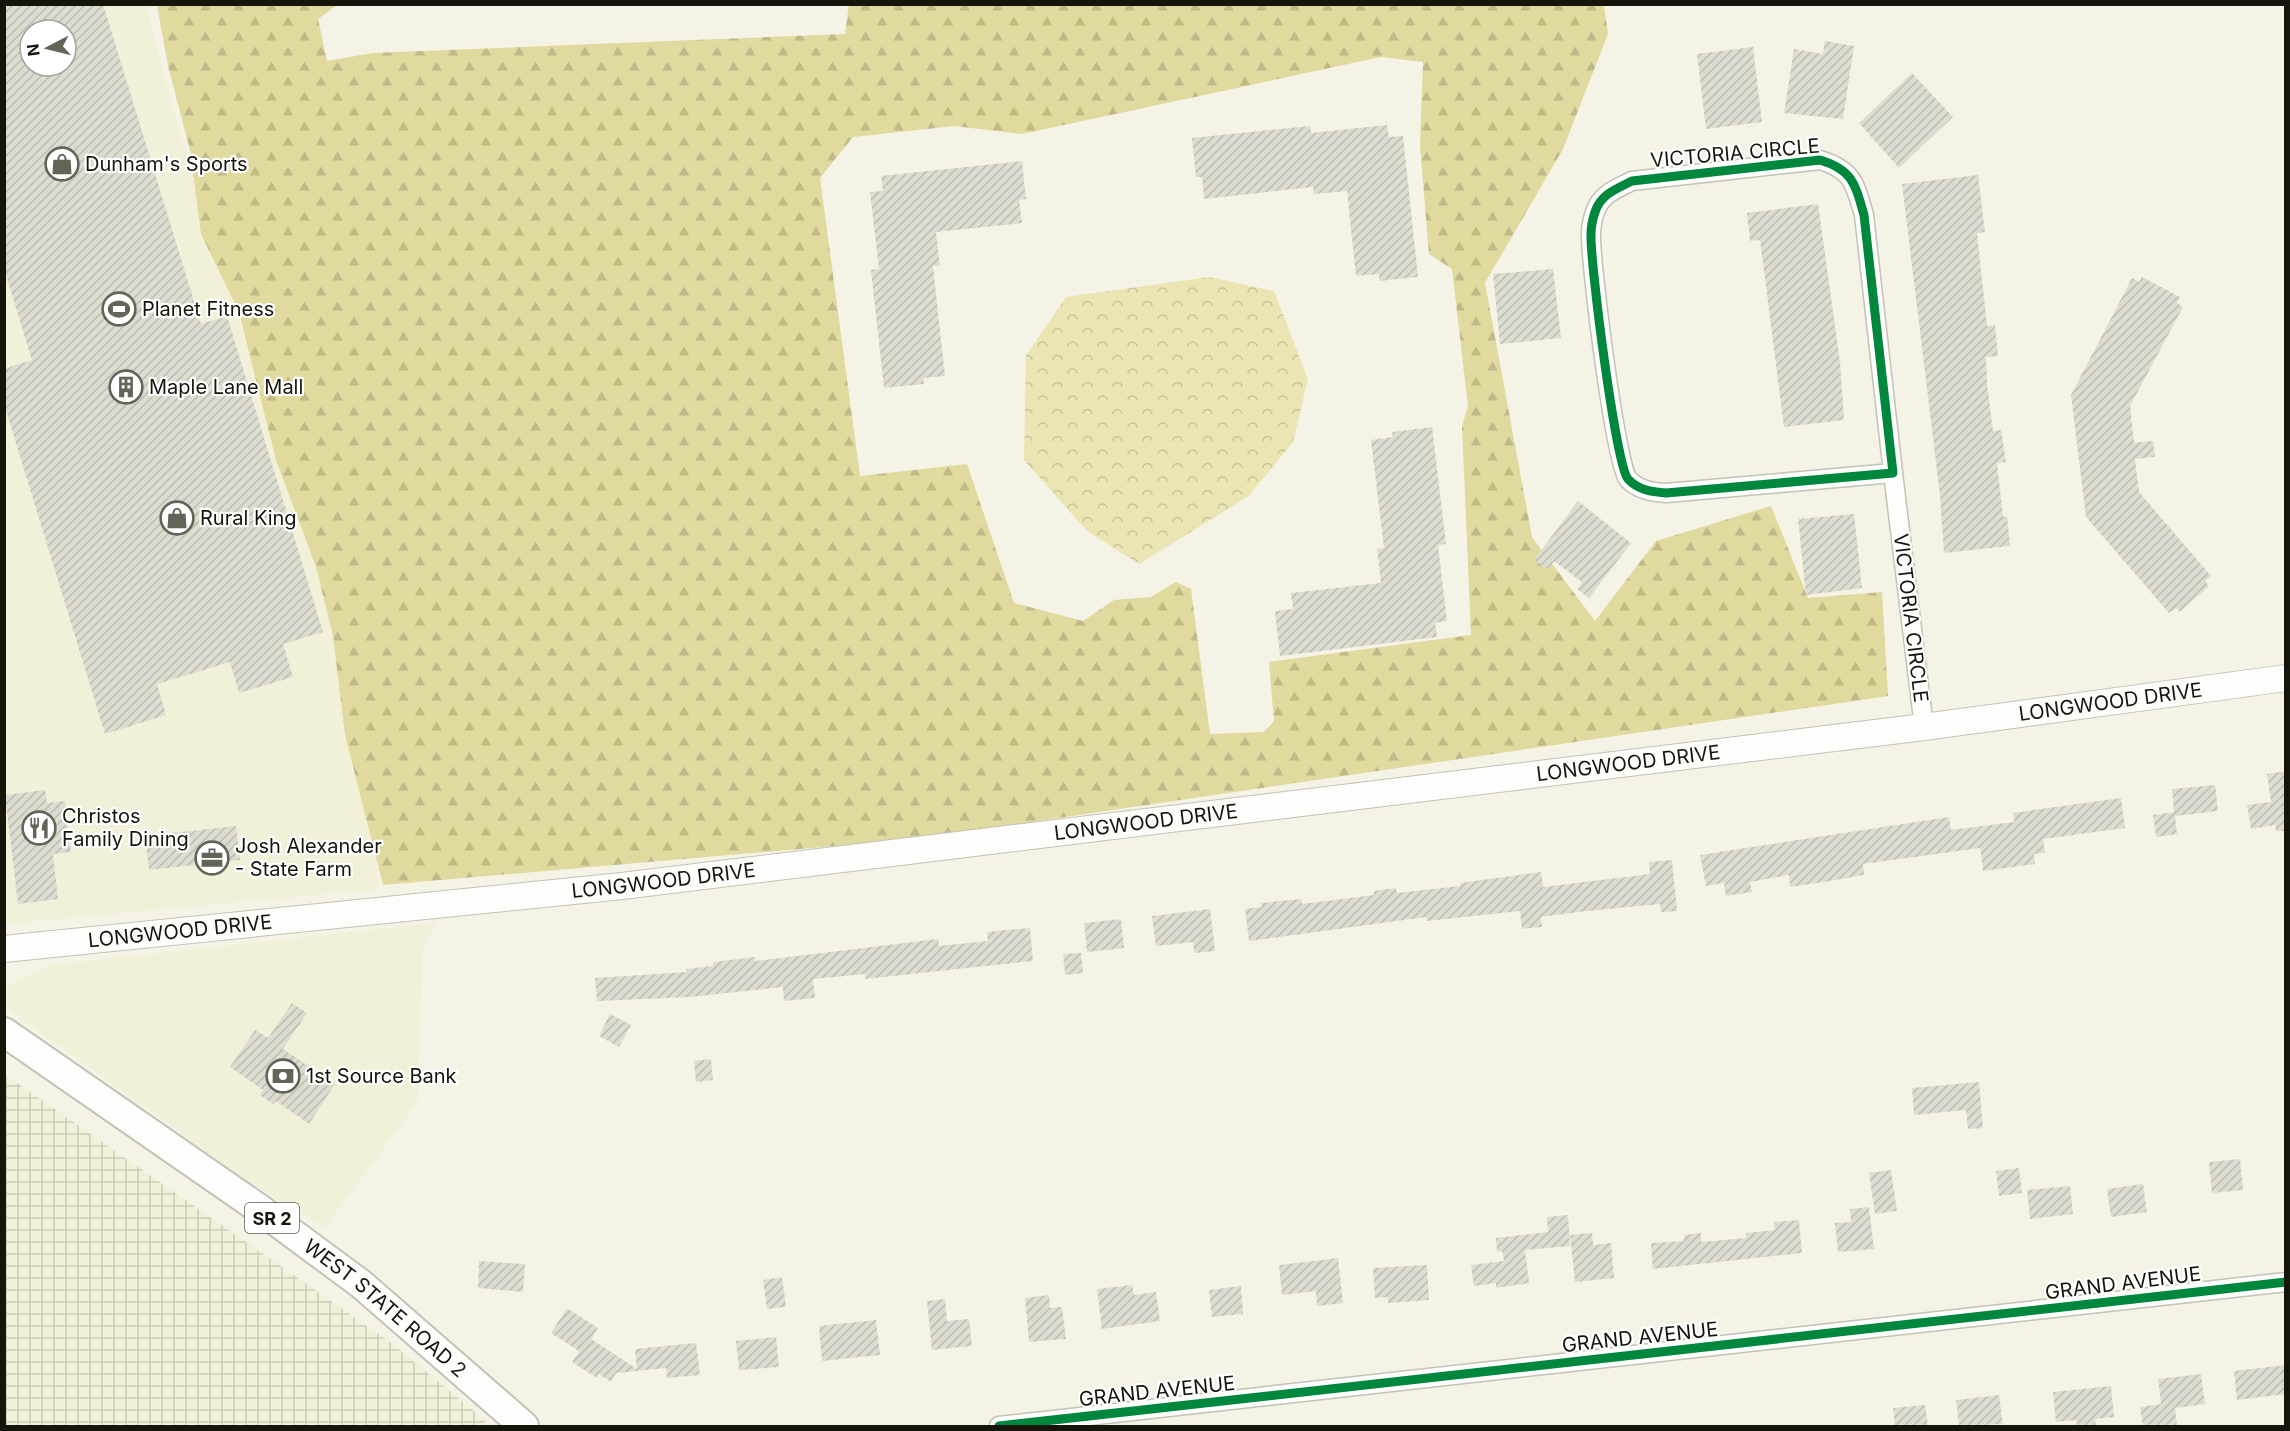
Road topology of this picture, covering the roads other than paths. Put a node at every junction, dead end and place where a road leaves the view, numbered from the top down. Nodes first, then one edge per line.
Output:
1 (1893, 473) junction
2 (2286, 678) edge
3 (1924, 727) junction
4 (4, 950) edge
5 (4, 1032) edge
6 (2286, 1282) edge
7 (524, 1426) edge
8 (999, 1426) edge

1 - 1 street, VICTORIA CIRCLE
1 - 3 street, VICTORIA CIRCLE
2 - 3 main road, LONGWOOD DRIVE
3 - 4 main road, LONGWOOD DRIVE
5 - 7 main road, WEST STATE ROAD 2 / SR 2
6 - 8 street, GRAND AVENUE

